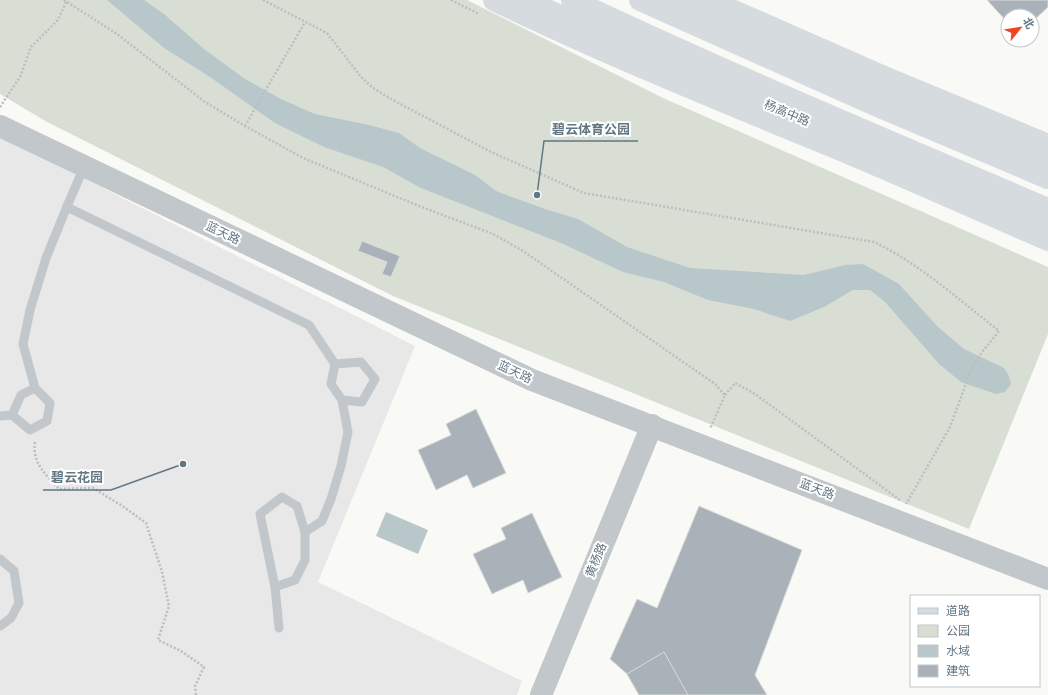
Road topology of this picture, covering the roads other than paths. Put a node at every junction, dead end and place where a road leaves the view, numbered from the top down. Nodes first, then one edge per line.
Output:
1 (494, 0) edge
2 (526, 0) edge
3 (572, 0) edge
4 (640, 0) edge
5 (672, 0) edge
6 (709, 0) edge
7 (0, 126) edge
8 (1048, 144) edge
9 (1048, 162) edge
10 (84, 167) junction
11 (1048, 178) edge
12 (66, 207) junction
13 (1048, 209) edge
14 (1048, 225) edge
15 (1048, 240) edge
16 (335, 364) junction
17 (35, 388) junction
18 (342, 400) junction
19 (12, 414) junction
20 (0, 416) edge
21 (652, 426) junction
22 (305, 532) junction
23 (0, 559) edge
24 (1048, 579) edge
25 (275, 587) junction
26 (0, 626) edge
27 (280, 628) dead end
28 (541, 695) edge

1 - 15 main road
2 - 14 main road, 杨高中路
3 - 13 main road, 杨高中路
4 - 11 main road
5 - 9 main road
6 - 8 main road
7 - 10 street, 蓝天路
10 - 12 lane
10 - 21 street, 蓝天路
12 - 16 lane
12 - 17 lane
16 - 18 lane
16 - 18 lane
17 - 19 lane
17 - 19 lane
18 - 22 lane
19 - 20 lane
21 - 24 street, 蓝天路
21 - 28 street, 黄杨路
22 - 25 lane
22 - 25 lane
23 - 26 lane
25 - 27 lane

